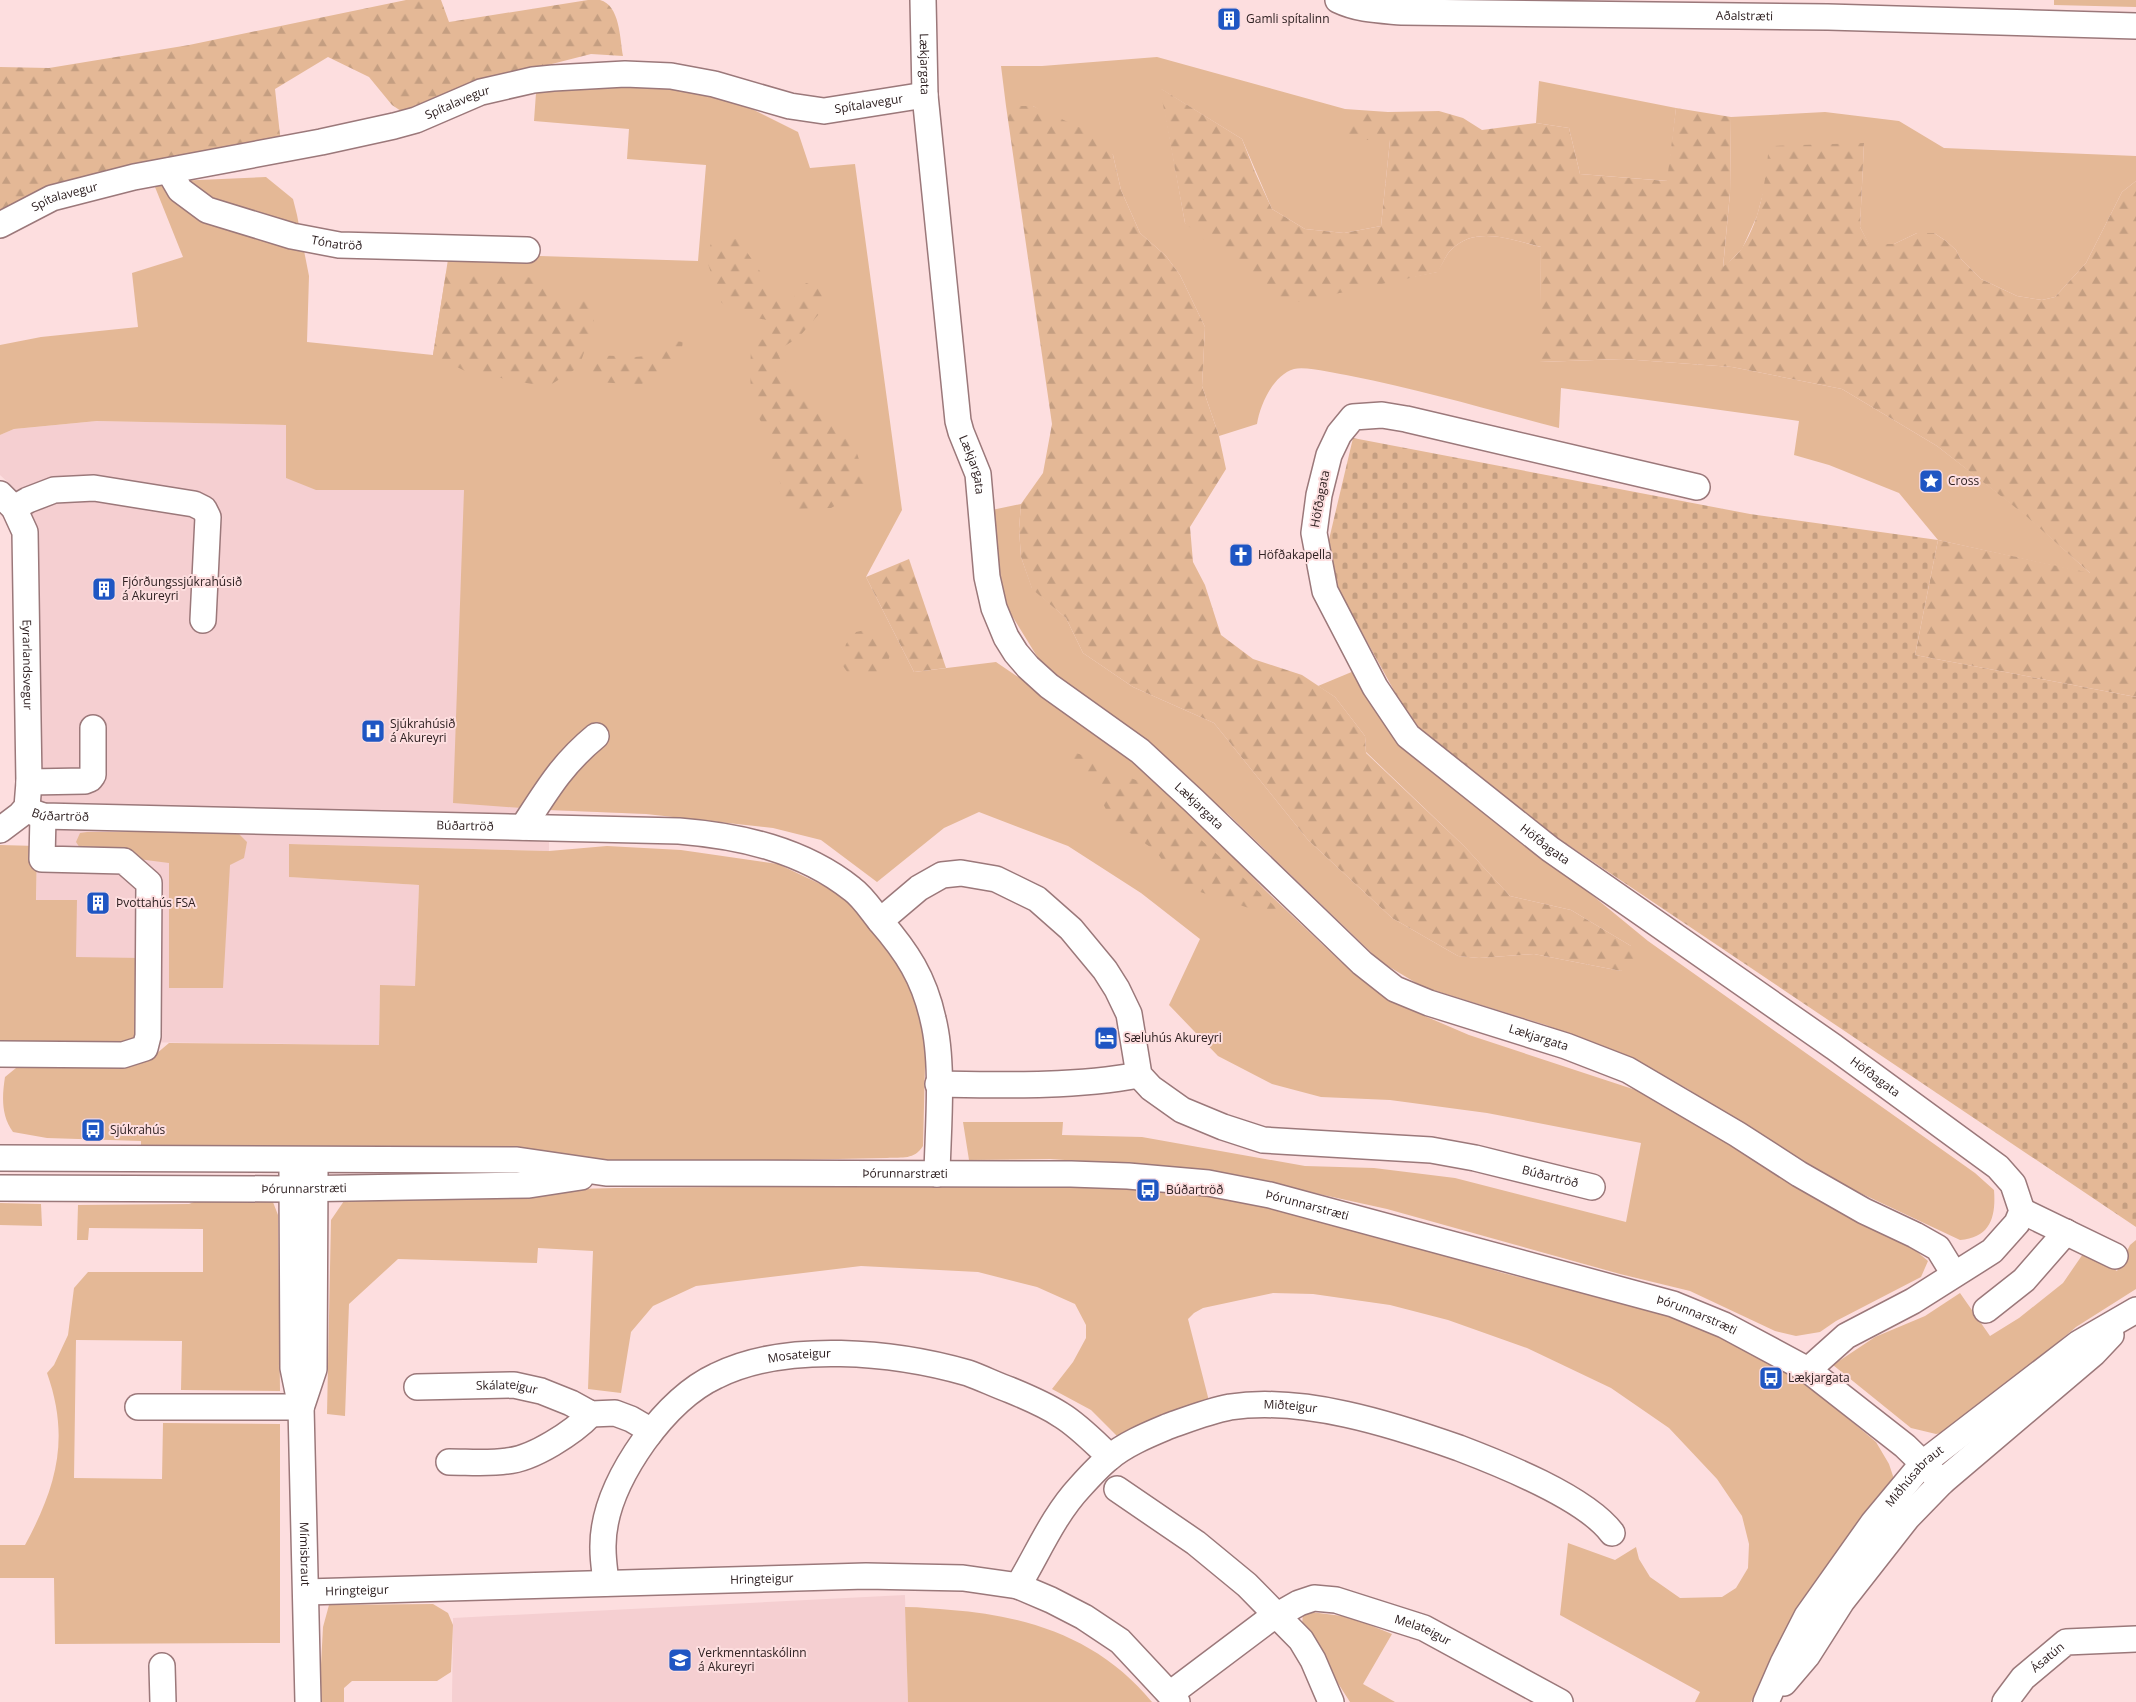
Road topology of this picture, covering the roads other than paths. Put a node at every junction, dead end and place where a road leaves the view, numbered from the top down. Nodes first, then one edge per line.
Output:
1 (923, 0) edge
2 (1345, 3) edge
3 (1828, 8) edge
4 (2136, 26) edge
5 (924, 95) junction
6 (169, 171) junction
7 (0, 225) edge
8 (527, 250) dead end
9 (1697, 487) dead end
10 (7, 501) edge
11 (203, 620) dead end
12 (93, 728) dead end
13 (596, 736) dead end
14 (29, 782) junction
15 (35, 811) junction
16 (523, 827) junction
17 (0, 830) edge
18 (880, 921) junction
19 (0, 1054) edge
20 (1139, 1075) junction
21 (938, 1084) junction
22 (0, 1158) edge
23 (303, 1159) junction
24 (606, 1173) junction
25 (937, 1174) junction
26 (1592, 1187) dead end
27 (0, 1188) edge
28 (303, 1189) junction
29 (2022, 1211) junction
30 (2066, 1232) junction
31 (2115, 1256) dead end
32 (1954, 1274) junction
33 (1986, 1310) dead end
34 (2134, 1312) edge
35 (1808, 1370) junction
36 (417, 1387) dead end
37 (138, 1407) dead end
38 (301, 1407) junction
39 (591, 1414) junction
40 (649, 1434) junction
41 (1110, 1457) junction
42 (449, 1462) dead end
43 (1922, 1463) junction
44 (1942, 1482) junction
45 (1117, 1489) dead end
46 (1612, 1533) dead end
47 (606, 1583) junction
48 (1018, 1586) junction
49 (306, 1592) junction
50 (1277, 1615) junction
51 (2136, 1638) edge
52 (162, 1666) dead end
53 (1173, 1698) edge
54 (163, 1702) edge
55 (308, 1702) edge
56 (1331, 1702) edge
57 (1560, 1702) edge
58 (1767, 1702) edge
59 (2005, 1702) edge

1 - 5 street, Lækjargata
2 - 3 street, Aðalstræti
3 - 4 street, Aðalstræti
5 - 6 street, Spítalavegur
5 - 32 street, Lækjargata
6 - 7 street, Spítalavegur
6 - 8 street, Tónatröð
9 - 29 street, Höfðagata
10 - 11 street
10 - 14 street, Eyrarlandsvegur
12 - 14 street
13 - 16 street
14 - 15 street, Eyrarlandsvegur
15 - 16 street, Búðartröð
15 - 17 street
15 - 19 street, Eyrarlandsvegur
16 - 18 street, Búðartröð
18 - 20 street
18 - 21 street, Búðartröð
20 - 21 street
20 - 26 street, Búðartröð
21 - 25 street, Búðartröð
22 - 23 street, Þórunnarstræti
23 - 24 street, Þórunnarstræti
23 - 28 street, Mímisbraut
24 - 25 street, Þórunnarstræti
24 - 28 street, Þórunnarstræti
25 - 35 street, Þórunnarstræti
27 - 28 street, Þórunnarstræti
28 - 38 street, Mímisbraut
29 - 30 street
29 - 32 street
30 - 31 street
30 - 33 street
32 - 35 street
34 - 43 street, Miðhúsabraut
34 - 44 street, Miðhúsabraut
35 - 43 street, Þórunnarstræti
36 - 39 street, Skálateigur
37 - 38 street
38 - 49 street, Mímisbraut
39 - 40 street, Skálateigur
39 - 42 street
40 - 41 street, Mosateigur
40 - 47 street, Mosateigur
41 - 46 street, Miðteigur
41 - 48 street, Miðteigur
43 - 44 street, Þórunnarstræti
43 - 58 street, Miðhúsabraut
44 - 58 street, Miðhúsabraut
45 - 50 street
47 - 48 street, Hringteigur
47 - 49 street, Hringteigur
48 - 53 street, Hringteigur
49 - 55 street, Mímisbraut
50 - 53 street, Melateigur
50 - 56 street
50 - 57 street, Melateigur
51 - 59 street, Ásatún
52 - 54 street

